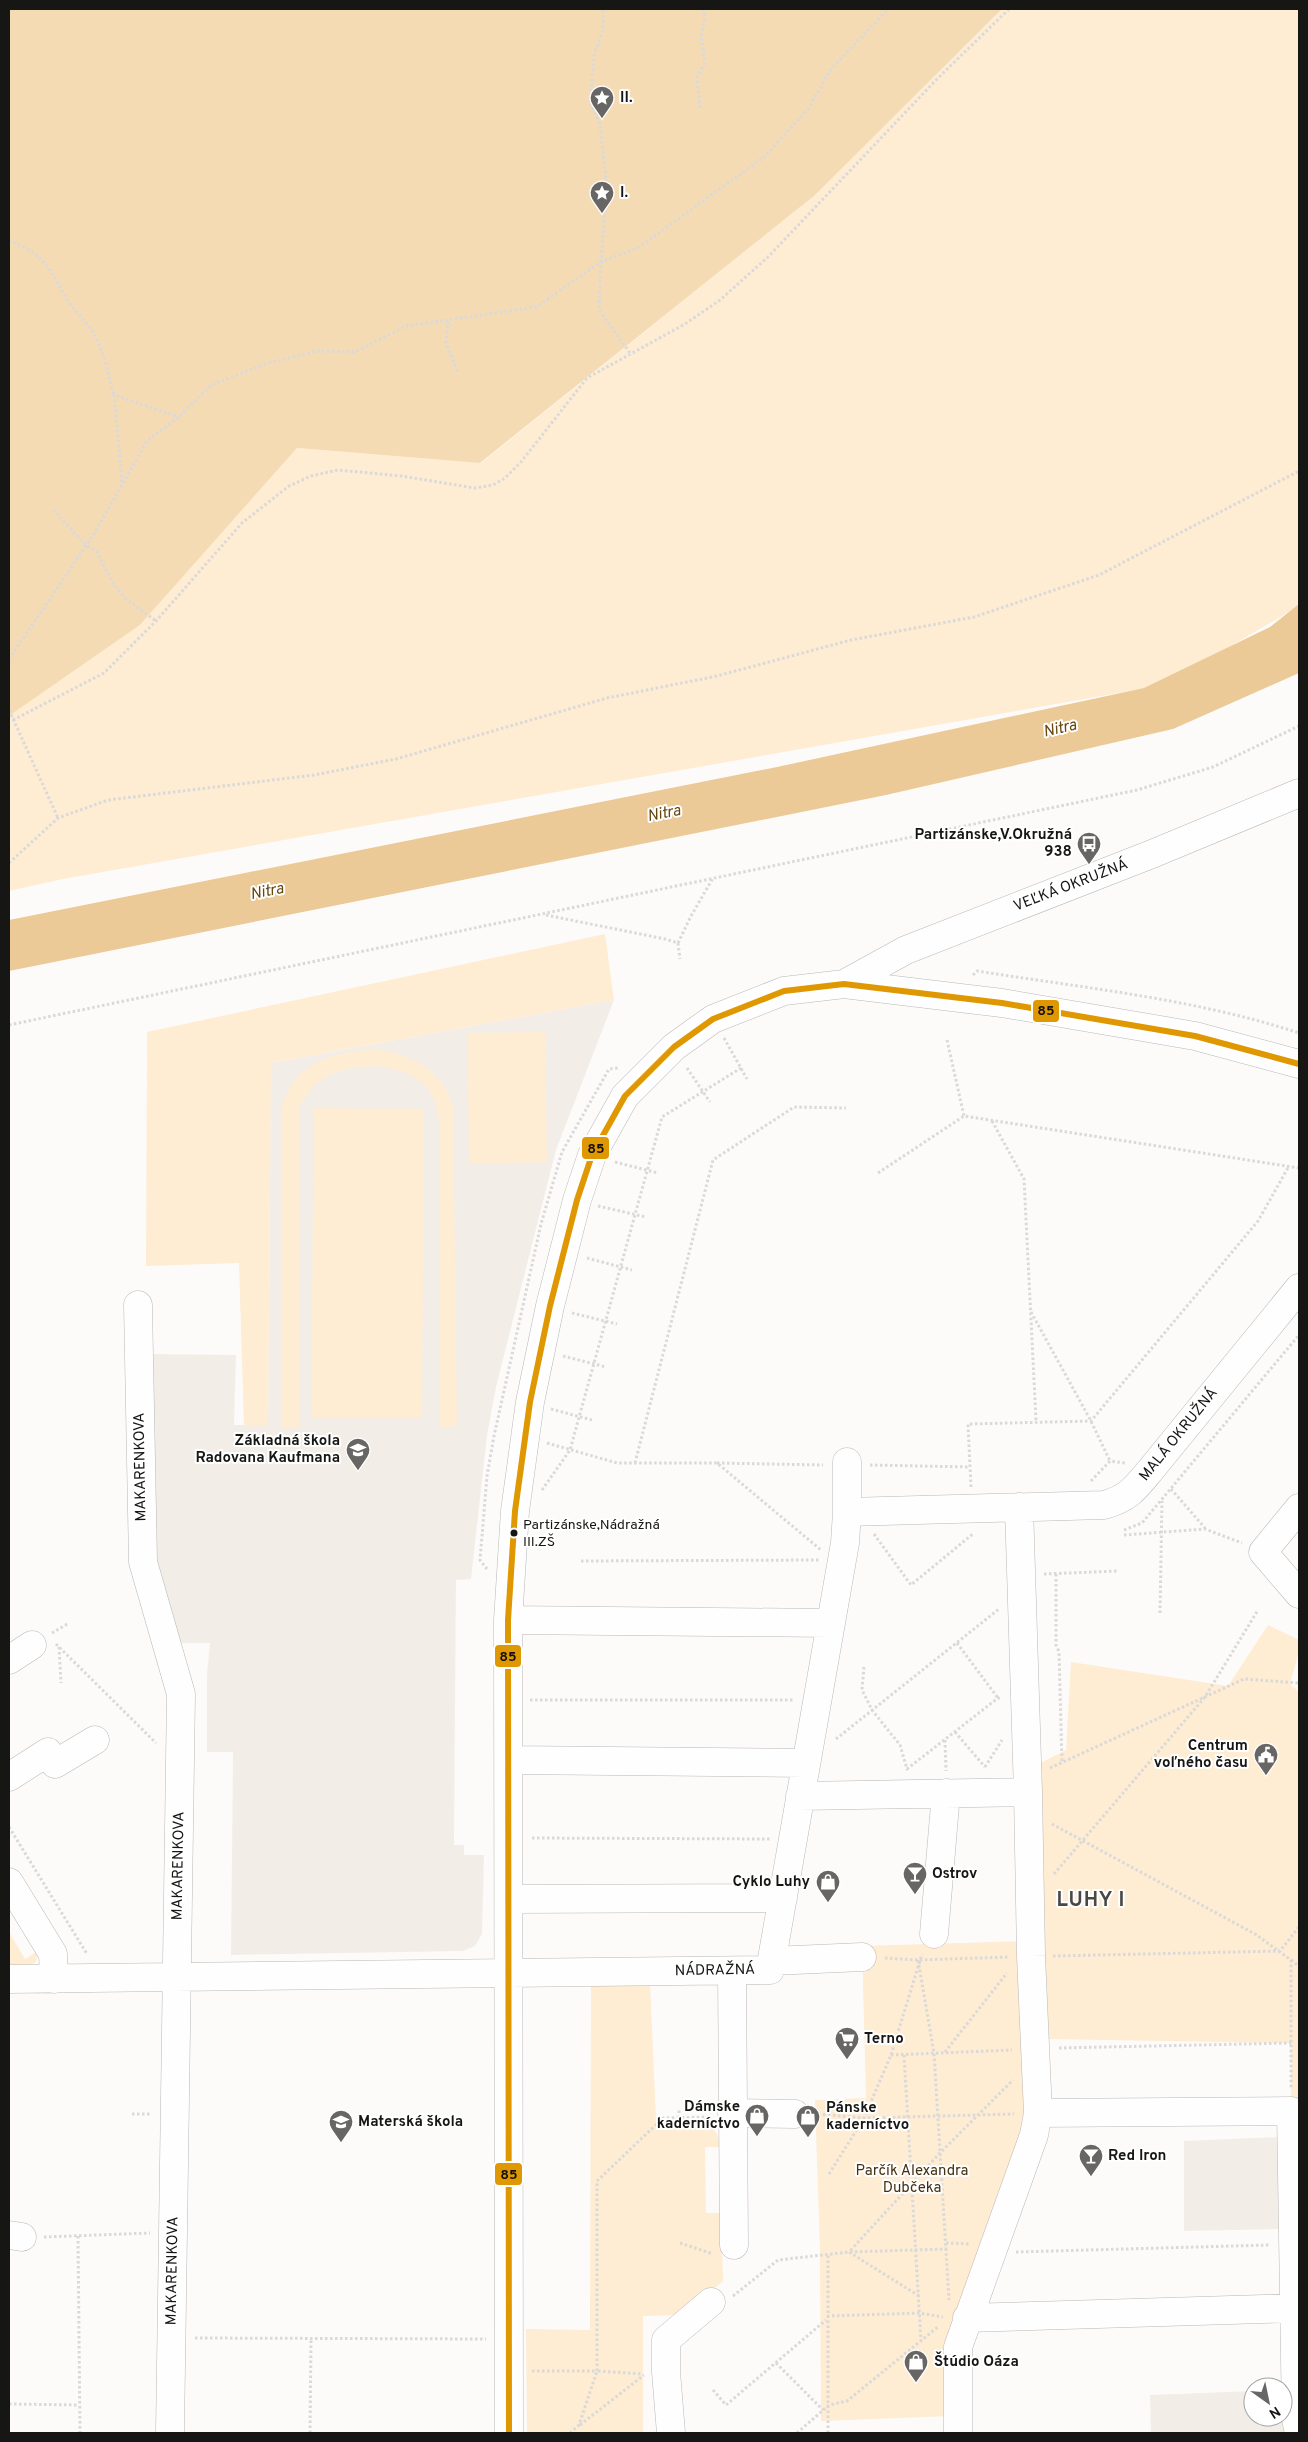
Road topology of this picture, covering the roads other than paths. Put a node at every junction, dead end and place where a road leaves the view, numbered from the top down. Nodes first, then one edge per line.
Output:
1 (1299, 793) edge
2 (844, 984) junction
3 (1299, 1064) edge
4 (1299, 1288) edge
5 (138, 1305) dead end
6 (853, 1464) road end
7 (1019, 1507) junction
8 (1299, 1508) edge
9 (847, 1512) junction
10 (1299, 1594) edge
11 (508, 1620) junction
12 (830, 1623) junction
13 (47, 1642) road end
14 (9, 1660) edge
15 (95, 1740) dead end
16 (509, 1760) junction
17 (806, 1763) junction
18 (9, 1777) edge
19 (946, 1793) junction
20 (1022, 1794) junction
21 (800, 1796) junction
22 (9, 1882) edge
23 (783, 1898) junction
24 (510, 1899) junction
25 (934, 1934) dead end
26 (862, 1957) dead end
27 (772, 1961) junction
28 (732, 1971) junction
29 (510, 1973) junction
30 (54, 1979) junction
31 (178, 1979) junction
32 (9, 1980) edge
33 (795, 2114) road end
34 (1038, 2114) junction
35 (732, 2115) junction
36 (724, 2250) road end
37 (711, 2302) road end
38 (1293, 2308) junction
39 (958, 2313) junction
40 (170, 2433) edge
41 (509, 2433) edge
42 (671, 2433) edge
43 (958, 2433) edge
44 (1299, 2433) edge

1 - 2 street, VEĽKÁ OKRUŽNÁ
2 - 3 street
2 - 11 street
4 - 7 street, MALÁ OKRUŽNÁ
5 - 31 street, MAKARENKOVA
6 - 9 street, NÁDRAŽNÁ
7 - 9 street, MALÁ OKRUŽNÁ
7 - 20 street
8 - 10 street
9 - 12 street, NÁDRAŽNÁ
11 - 12 street
11 - 16 street
12 - 17 street, NÁDRAŽNÁ
13 - 14 street
15 - 18 street
16 - 17 street
16 - 24 street
17 - 21 street, NÁDRAŽNÁ
19 - 20 street
19 - 21 street
19 - 25 street
20 - 34 street
21 - 23 street, NÁDRAŽNÁ
22 - 30 street
23 - 24 street
23 - 27 street, NÁDRAŽNÁ
24 - 29 street
26 - 27 street
27 - 28 street, NÁDRAŽNÁ
28 - 29 street, NÁDRAŽNÁ
28 - 35 street
29 - 31 street, NÁDRAŽNÁ
29 - 41 street
30 - 31 street, NÁDRAŽNÁ
30 - 32 street, NÁDRAŽNÁ
31 - 40 street, MAKARENKOVA
33 - 35 street
34 - 38 street
34 - 39 street
35 - 36 street
37 - 42 street
38 - 39 street
38 - 44 street
39 - 43 street

